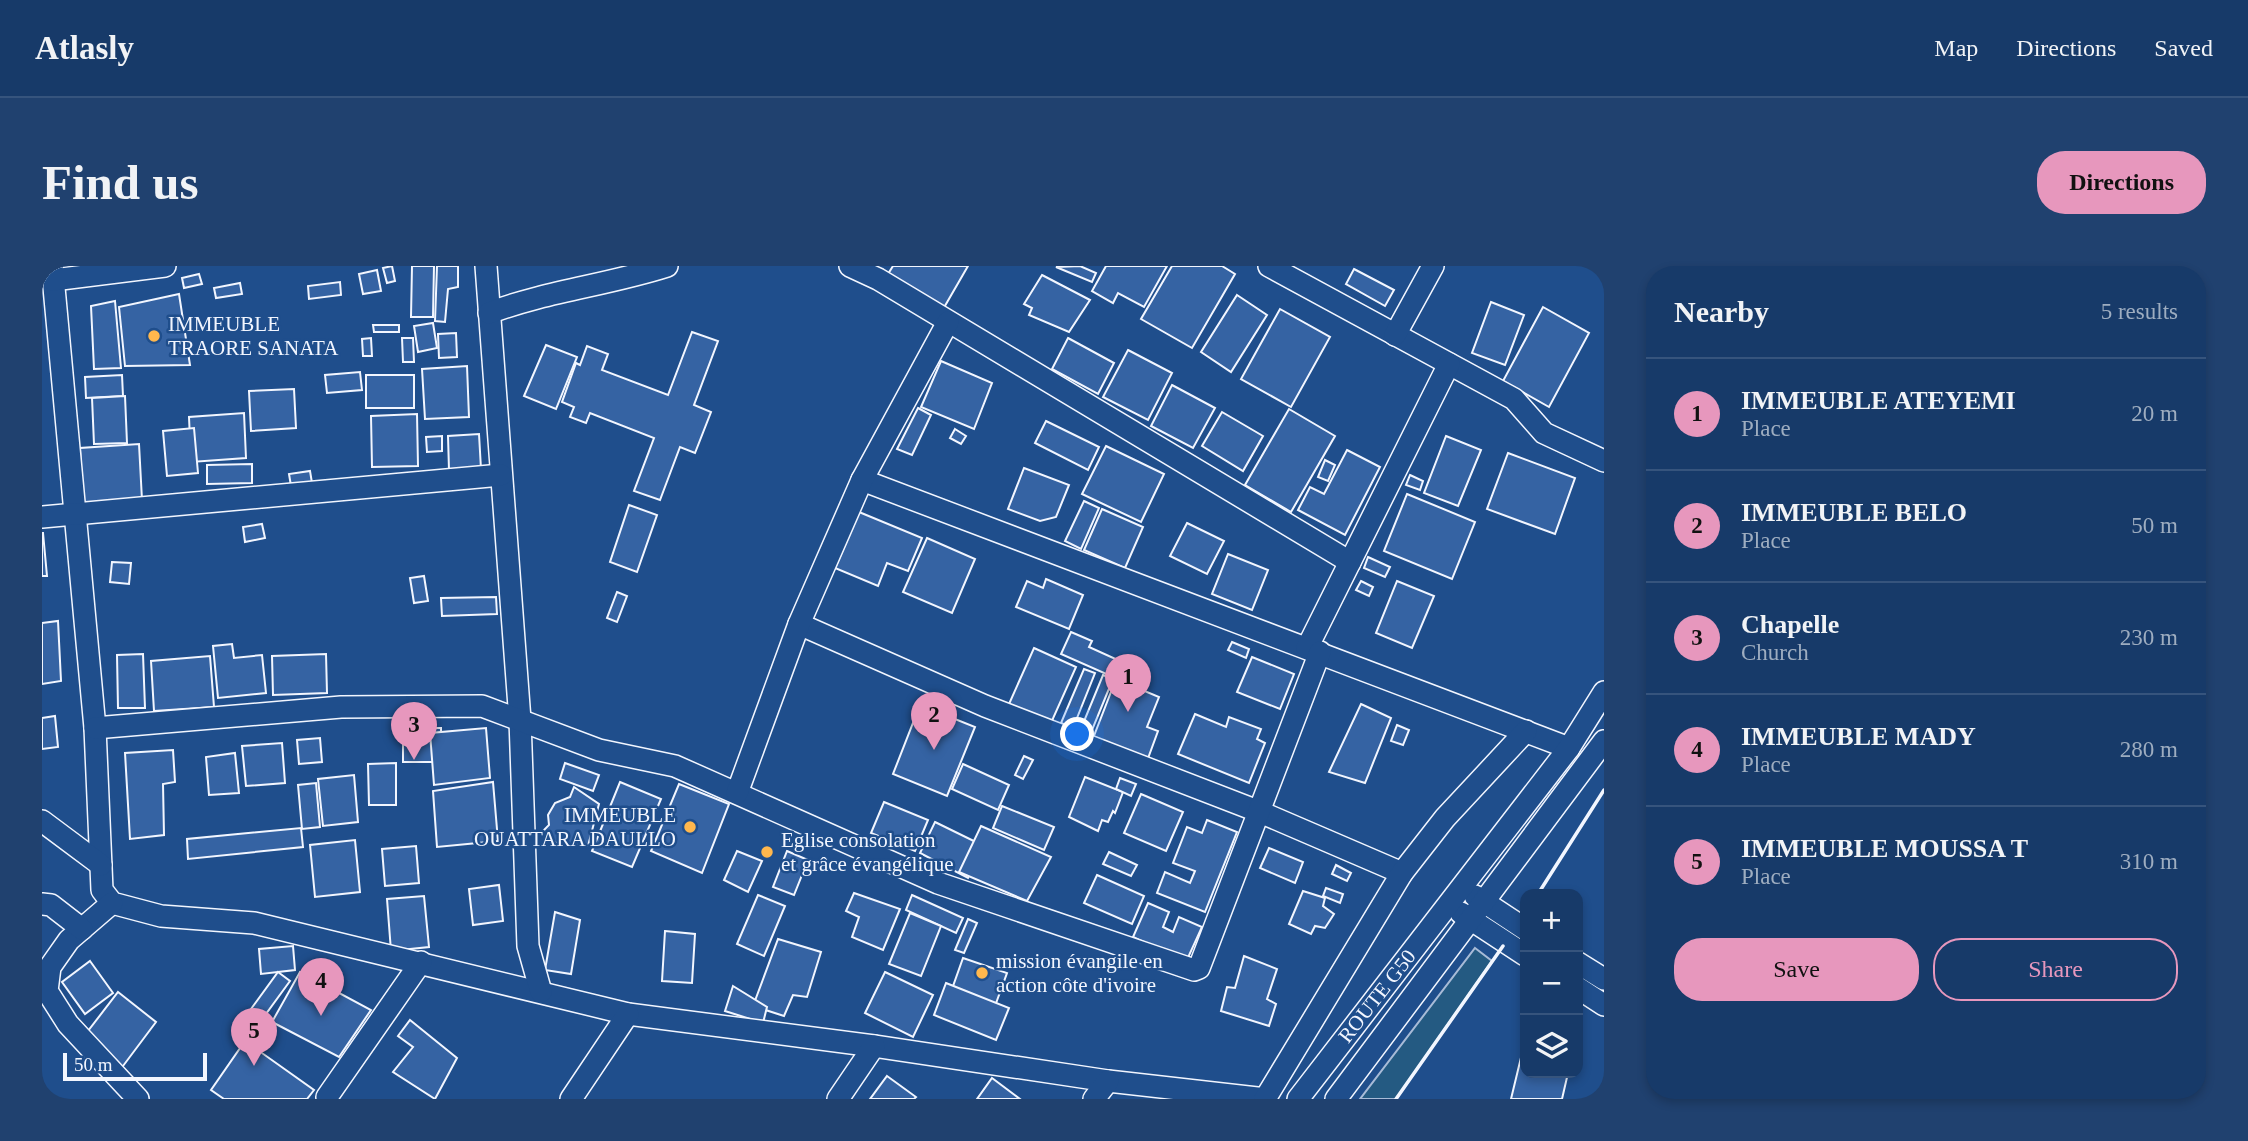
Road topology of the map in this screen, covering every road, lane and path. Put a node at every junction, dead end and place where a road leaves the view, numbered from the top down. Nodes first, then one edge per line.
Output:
1 (165, 266) edge
2 (486, 266) edge
3 (667, 266) edge
4 (849, 266) edge
5 (1269, 266) edge
6 (1433, 266) edge
7 (882, 272) edge
8 (53, 273) edge
9 (489, 313) junction
10 (948, 322) junction
11 (1395, 335) junction
12 (1449, 364) junction
13 (1604, 461) edge
14 (501, 475) junction
15 (862, 480) junction
16 (74, 514) junction
17 (42, 517) edge
18 (1350, 562) junction
19 (799, 624) junction
20 (1314, 650) junction
21 (1604, 692) edge
22 (520, 720) junction
23 (95, 728) junction
24 (1526, 731) junction
25 (1604, 741) edge
26 (1569, 748) junction
27 (737, 793) junction
28 (1260, 812) junction
29 (42, 821) edge
30 (101, 865) junction
31 (1402, 873) junction
32 (1455, 895) junction
33 (112, 903) junction
34 (42, 904) edge
35 (1479, 911) junction
36 (1520, 927) edge
37 (82, 929) junction
38 (1522, 952) edge
39 (421, 962) junction
40 (1583, 965) edge
41 (1604, 979) edge
42 (1583, 991) edge
43 (541, 992) junction
44 (1604, 1005) edge
45 (628, 1014) junction
46 (874, 1046) junction
47 (1108, 1081) junction
48 (327, 1098) edge
49 (138, 1099) edge
50 (571, 1099) edge
51 (838, 1099) edge
52 (1094, 1099) edge
53 (1266, 1099) edge
54 (1298, 1099) edge
55 (1336, 1099) edge

1 - 8 street
2 - 9 street
3 - 9 street
4 - 7 street
5 - 11 street
6 - 11 street
7 - 10 street
8 - 16 street
9 - 14 street
10 - 15 street
10 - 18 street
11 - 12 street
12 - 13 street
12 - 18 street
14 - 16 street
14 - 22 street
15 - 19 street
15 - 20 street
16 - 17 street
16 - 23 street
18 - 20 street
19 - 27 street
19 - 28 street
20 - 24 street
20 - 28 street
21 - 26 street, ROUTE G50
22 - 23 street
22 - 27 street
22 - 43 street
23 - 30 street
24 - 26 street
24 - 31 street
25 - 35 street, ROUTE G50
26 - 32 street, ROUTE G50
27 - 28 street
28 - 31 street
29 - 30 street
30 - 33 street
31 - 53 street
32 - 35 street
32 - 54 street, ROUTE G50
33 - 37 street
33 - 39 street
34 - 37 street
35 - 36 street
35 - 38 street
35 - 55 street, ROUTE G50
37 - 49 street
39 - 43 street
39 - 48 street
40 - 41 street
42 - 44 street
43 - 45 street
45 - 46 street
45 - 50 street
46 - 47 street
46 - 51 street
47 - 52 street
47 - 53 street

